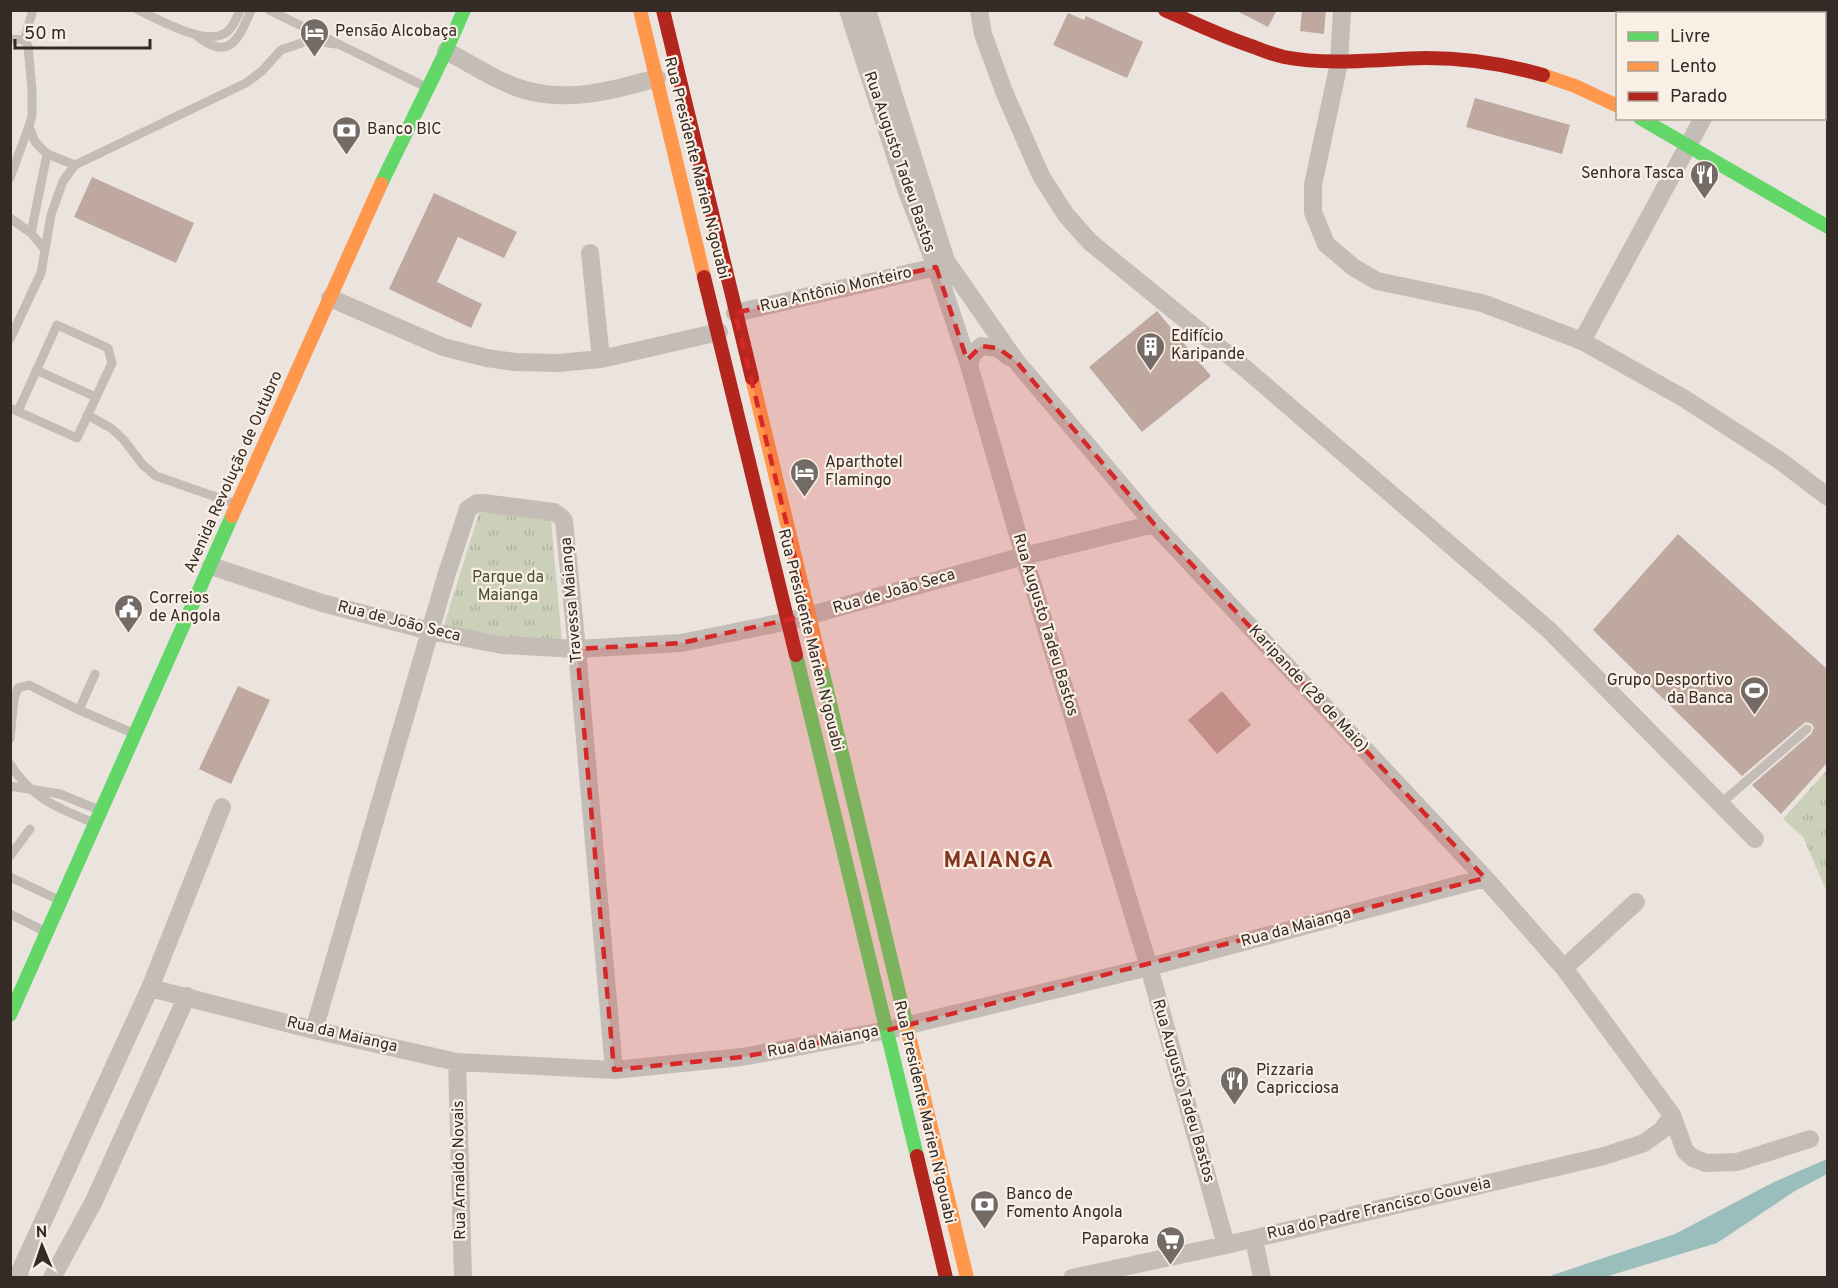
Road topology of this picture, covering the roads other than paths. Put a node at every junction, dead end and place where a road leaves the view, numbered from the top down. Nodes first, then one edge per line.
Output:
1 (33, 10) edge
2 (138, 10) edge
3 (240, 10) edge
4 (251, 10) edge
5 (269, 10) edge
6 (464, 10) edge
7 (640, 10) edge
8 (663, 10) edge
9 (848, 10) edge
10 (867, 10) edge
11 (979, 10) edge
12 (1165, 10) edge
13 (1342, 10) edge
14 (195, 35) junction
15 (10, 39) edge
16 (24, 40) junction
17 (336, 44) junction
18 (446, 51) junction
19 (1339, 63) junction
20 (657, 78) junction
21 (428, 88) junction
22 (1616, 106) edge
23 (1643, 120) edge
24 (1702, 120) edge
25 (29, 126) junction
26 (1687, 146) junction
27 (47, 154) junction
28 (75, 165) junction
29 (10, 178) edge
30 (10, 218) edge
31 (1827, 227) edge
32 (31, 233) junction
33 (45, 250) junction
34 (590, 253) dead end
35 (941, 264) junction
36 (330, 298) junction
37 (24, 312) junction
38 (735, 313) junction
39 (10, 317) edge
40 (719, 332) junction
41 (10, 339) edge
42 (1582, 341) junction
43 (601, 359) junction
44 (1016, 361) junction
45 (969, 365) junction
46 (36, 370) junction
47 (96, 397) junction
48 (14, 410) edge
49 (87, 415) junction
50 (1827, 497) edge
51 (238, 505) junction
52 (1154, 524) junction
53 (1024, 556) junction
54 (211, 566) junction
55 (809, 615) junction
56 (789, 621) junction
57 (430, 631) junction
58 (577, 649) junction
59 (95, 674) dead end
60 (79, 710) junction
61 (1807, 729) dead end
62 (136, 734) junction
63 (10, 739) edge
64 (10, 764) edge
65 (11, 788) edge
66 (30, 790) junction
67 (1720, 804) junction
68 (222, 807) dead end
69 (99, 817) junction
70 (30, 829) dead end
71 (1755, 839) dead end
72 (10, 856) edge
73 (10, 877) edge
74 (1485, 878) junction
75 (62, 901) junction
76 (1636, 902) dead end
77 (10, 914) edge
78 (47, 932) junction
79 (1149, 967) junction
80 (1564, 968) junction
81 (150, 988) junction
82 (187, 996) junction
83 (10, 1015) edge
84 (907, 1026) junction
85 (314, 1030) junction
86 (888, 1030) junction
87 (457, 1062) junction
88 (614, 1070) junction
89 (1672, 1115) junction
90 (1810, 1139) dead end
91 (1254, 1239) junction
92 (1226, 1245) junction
93 (19, 1268) edge
94 (42, 1278) edge
95 (52, 1278) edge
96 (463, 1278) edge
97 (946, 1278) edge
98 (967, 1278) edge
99 (1072, 1278) edge
100 (1262, 1278) edge

1 - 16 lane
2 - 14 lane
3 - 14 lane
4 - 14 lane
5 - 17 lane
6 - 18 street, Avenida Revolução de Outubro
7 - 20 street, Rua Presidente Marien N'gouabi
8 - 38 street, Rua Presidente Marien N'gouabi
9 - 35 street, Rua Augusto Tadeu Bastos
10 - 35 street, Rua Augusto Tadeu Bastos
11 - 67 street
12 - 19 street
13 - 19 street
15 - 16 lane
16 - 25 lane
17 - 21 lane
17 - 28 lane
18 - 20 street
18 - 21 street, Avenida Revolução de Outubro
19 - 22 street
19 - 42 street
20 - 40 street, Rua Presidente Marien N'gouabi
21 - 36 street, Avenida Revolução de Outubro
23 - 26 street
24 - 26 street
25 - 27 lane
25 - 29 lane
26 - 31 street
26 - 42 street
27 - 28 lane
27 - 32 lane
28 - 33 lane
30 - 32 lane
32 - 33 lane
33 - 37 lane
34 - 43 street
35 - 38 street, Rua Antônio Monteiro
35 - 44 street, Karipande (28 de Maio)
35 - 45 street, Rua Augusto Tadeu Bastos
36 - 43 street
36 - 51 street, Avenida Revolução de Outubro
37 - 39 lane
37 - 41 lane
38 - 55 street, Rua Presidente Marien N'gouabi
40 - 43 street
40 - 56 street, Rua Presidente Marien N'gouabi
42 - 50 street
44 - 45 street
44 - 52 street, Karipande (28 de Maio)
45 - 53 street, Rua Augusto Tadeu Bastos
46 - 47 lane
46 - 47 lane
46 - 48 lane
47 - 49 lane
48 - 49 lane
49 - 51 lane
51 - 54 street, Avenida Revolução de Outubro
52 - 53 street, Rua de João Seca
52 - 74 street, Karipande (28 de Maio)
53 - 55 street, Rua de João Seca
53 - 79 street, Rua Augusto Tadeu Bastos
54 - 57 street, Rua de João Seca
54 - 62 street, Avenida Revolução de Outubro
55 - 56 street, Rua de João Seca
55 - 84 street, Rua Presidente Marien N'gouabi
56 - 58 street, Rua de João Seca
56 - 86 street, Rua Presidente Marien N'gouabi
57 - 58 street, Rua de João Seca
57 - 58 street, Travessa Maianga
57 - 85 street, Travessa Maianga
58 - 88 street, Travessa Maianga
59 - 60 lane
60 - 62 lane
60 - 63 lane
61 - 67 lane
62 - 69 street, Avenida Revolução de Outubro
64 - 66 lane
65 - 66 lane
66 - 69 lane
66 - 69 lane
67 - 71 street
68 - 81 street
69 - 75 street, Avenida Revolução de Outubro
70 - 72 lane
73 - 75 lane
74 - 79 street, Rua da Maianga
74 - 80 street, Karipande (28 de Maio)
75 - 78 street, Avenida Revolução de Outubro
76 - 80 street
77 - 78 lane
78 - 83 street, Avenida Revolução de Outubro
79 - 84 street, Rua da Maianga
79 - 92 street, Rua Augusto Tadeu Bastos
80 - 89 street, Karipande (28 de Maio)
81 - 82 street
81 - 93 street
82 - 85 street, Rua da Maianga
82 - 95 street
84 - 86 street, Rua da Maianga
84 - 98 street, Rua Presidente Marien N'gouabi
85 - 87 street, Rua da Maianga
86 - 88 street, Rua da Maianga
86 - 97 street, Rua Presidente Marien N'gouabi
87 - 88 street, Rua da Maianga
87 - 96 street, Rua Arnaldo Novais
89 - 90 street, Karipande (28 de Maio)
89 - 91 street, Rua do Padre Francisco Gouveia
91 - 92 street, Rua do Padre Francisco Gouveia
91 - 100 street
92 - 99 street, Rua do Padre Francisco Gouveia
93 - 94 street

